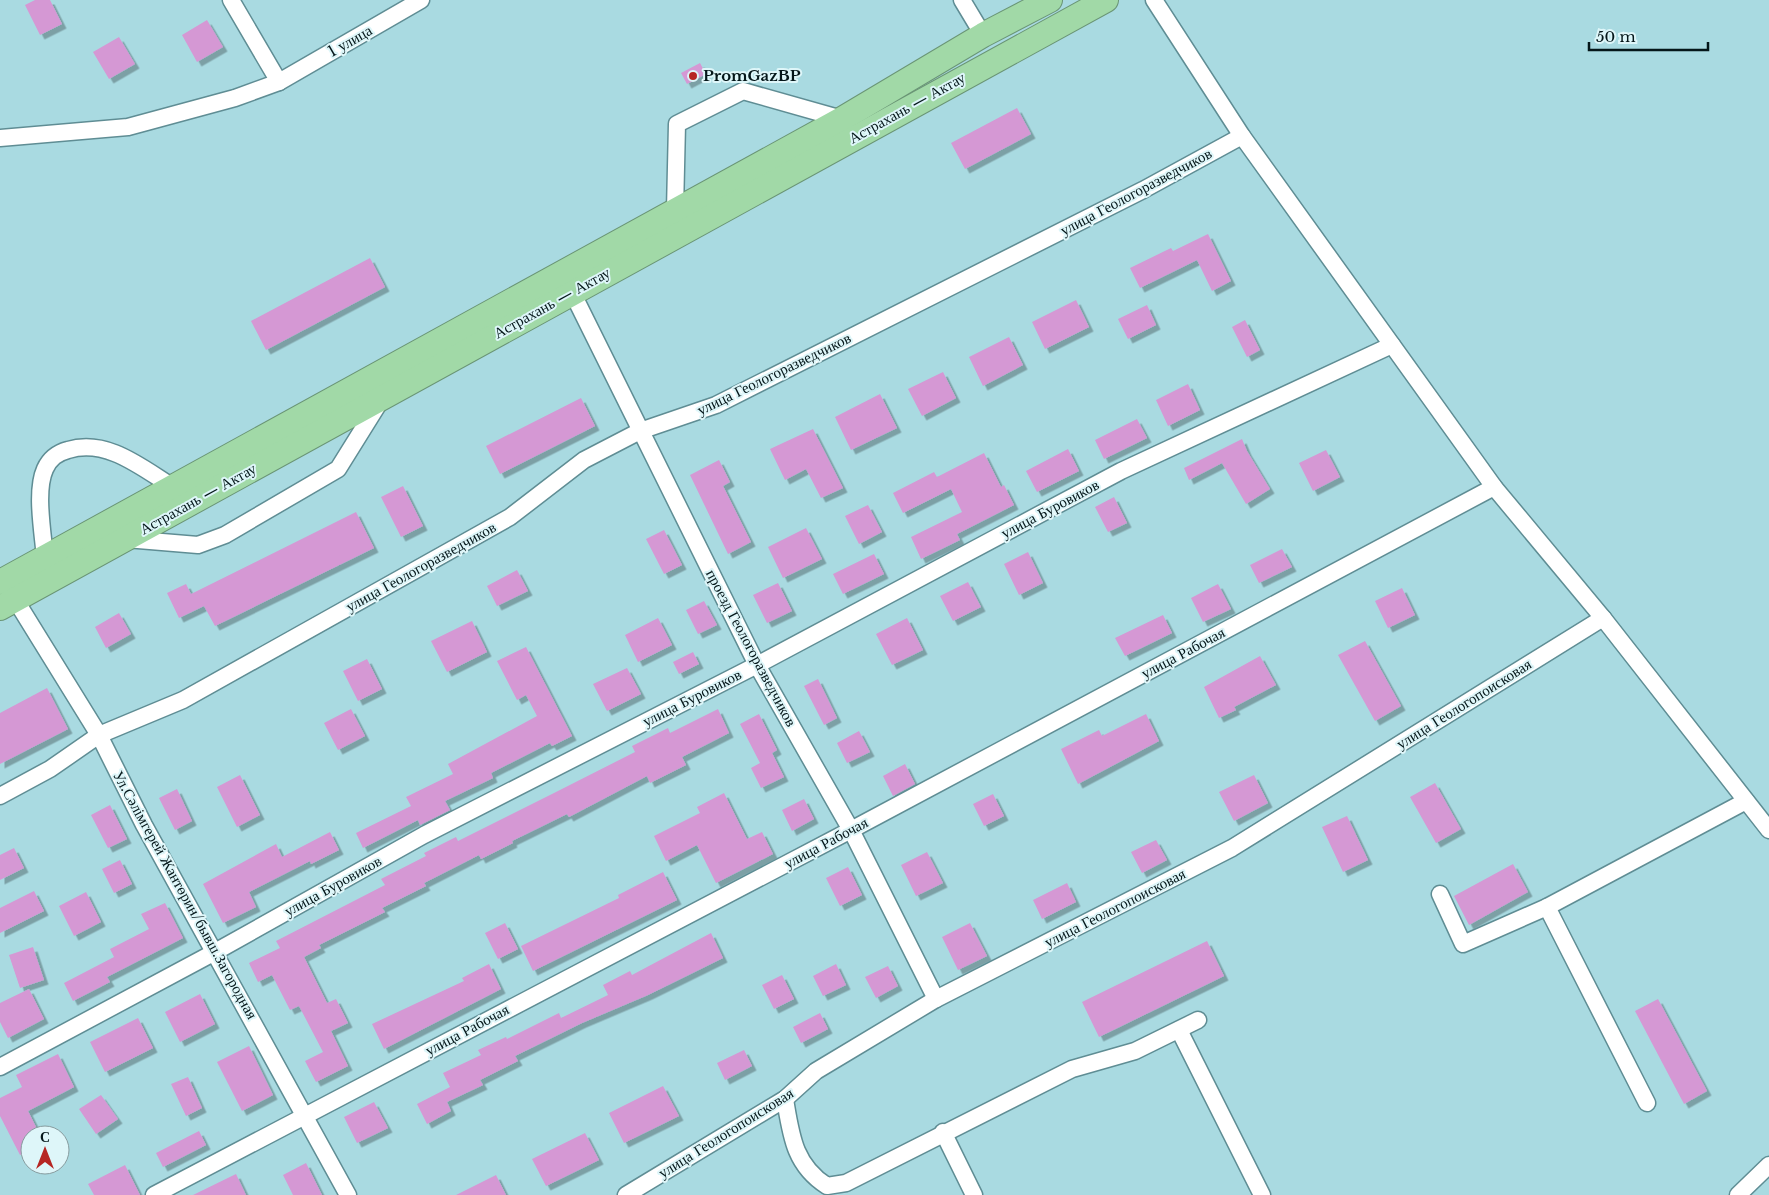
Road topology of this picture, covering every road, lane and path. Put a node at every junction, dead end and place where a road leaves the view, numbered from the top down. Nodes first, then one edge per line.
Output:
1 (231, 0) edge
2 (421, 0) edge
3 (962, 0) edge
4 (1050, 0) edge
5 (1106, 0) edge
6 (1154, 0) edge
7 (983, 35) junction
8 (279, 82) junction
9 (842, 119) junction
10 (1242, 136) junction
11 (0, 138) edge
12 (676, 210) junction
13 (572, 292) junction
14 (1392, 346) junction
15 (383, 396) junction
16 (640, 431) junction
17 (173, 487) junction
18 (1494, 487) junction
19 (124, 539) junction
20 (45, 558) junction
21 (5, 593) edge
22 (1603, 618) junction
23 (757, 665) junction
24 (98, 734) junction
25 (0, 796) edge
26 (1746, 801) junction
27 (852, 830) junction
28 (1769, 830) edge
29 (1440, 894) dead end
30 (1547, 907) junction
31 (215, 952) junction
32 (936, 999) junction
33 (1198, 1020) dead end
34 (1179, 1030) junction
35 (0, 1067) edge
36 (785, 1099) junction
37 (1647, 1103) dead end
38 (305, 1115) junction
39 (943, 1132) junction
40 (1769, 1165) edge
41 (829, 1191) edge
42 (154, 1195) edge
43 (348, 1195) edge
44 (626, 1195) edge
45 (974, 1195) edge
46 (1262, 1195) edge
47 (1738, 1195) edge

1 - 8 street
2 - 8 street, 1 улица
3 - 7 street
4 - 7 highway, Астрахань — Актау
5 - 13 highway, Астрахань — Актау
6 - 10 street
7 - 9 highway, Астрахань — Актау
8 - 11 street, 1 улица
9 - 12 highway, Астрахань — Актау
9 - 12 street
10 - 14 street
10 - 16 street, улица Геологоразведчиков
12 - 17 highway, Астрахань — Актау
13 - 15 highway, Астрахань — Актау
13 - 16 street, проезд Геологоразведчиков
14 - 18 street
14 - 23 street, улица Буровиков
15 - 19 highway, Астрахань — Актау
15 - 19 street
16 - 23 street, проезд Геологоразведчиков
16 - 24 street, улица Геологоразведчиков
17 - 20 highway, Астрахань — Актау
17 - 20 street
18 - 22 street
18 - 27 street, улица Рабочая
19 - 21 highway, Астрахань — Актау
20 - 21 highway, Астрахань — Актау
21 - 24 street, Ул.Сәлімгерей Жантөрин/бывш.Загородная
22 - 26 street
22 - 32 street, улица Геологопоисковая
23 - 27 street, проезд Геологоразведчиков
23 - 31 street, улица Буровиков
24 - 25 street, улица Геологоразведчиков
24 - 31 street, Ул.Сәлімгерей Жантөрин/бывш.Загородная
26 - 28 street
26 - 30 street
27 - 32 street, проезд Геологоразведчиков
27 - 38 street, улица Рабочая
29 - 30 street
30 - 37 street
31 - 35 street, улица Буровиков
31 - 38 street, Ул.Сәлімгерей Жантөрин/бывш.Загородная
32 - 36 street, улица Геологопоисковая
33 - 34 street
34 - 39 street
34 - 46 street
36 - 41 street
36 - 44 street, улица Геологопоисковая
38 - 42 street, улица Рабочая
38 - 43 street, Ул.Сәлімгерей Жантөрин/бывш.Загородная
39 - 41 street
39 - 45 street
40 - 47 street

